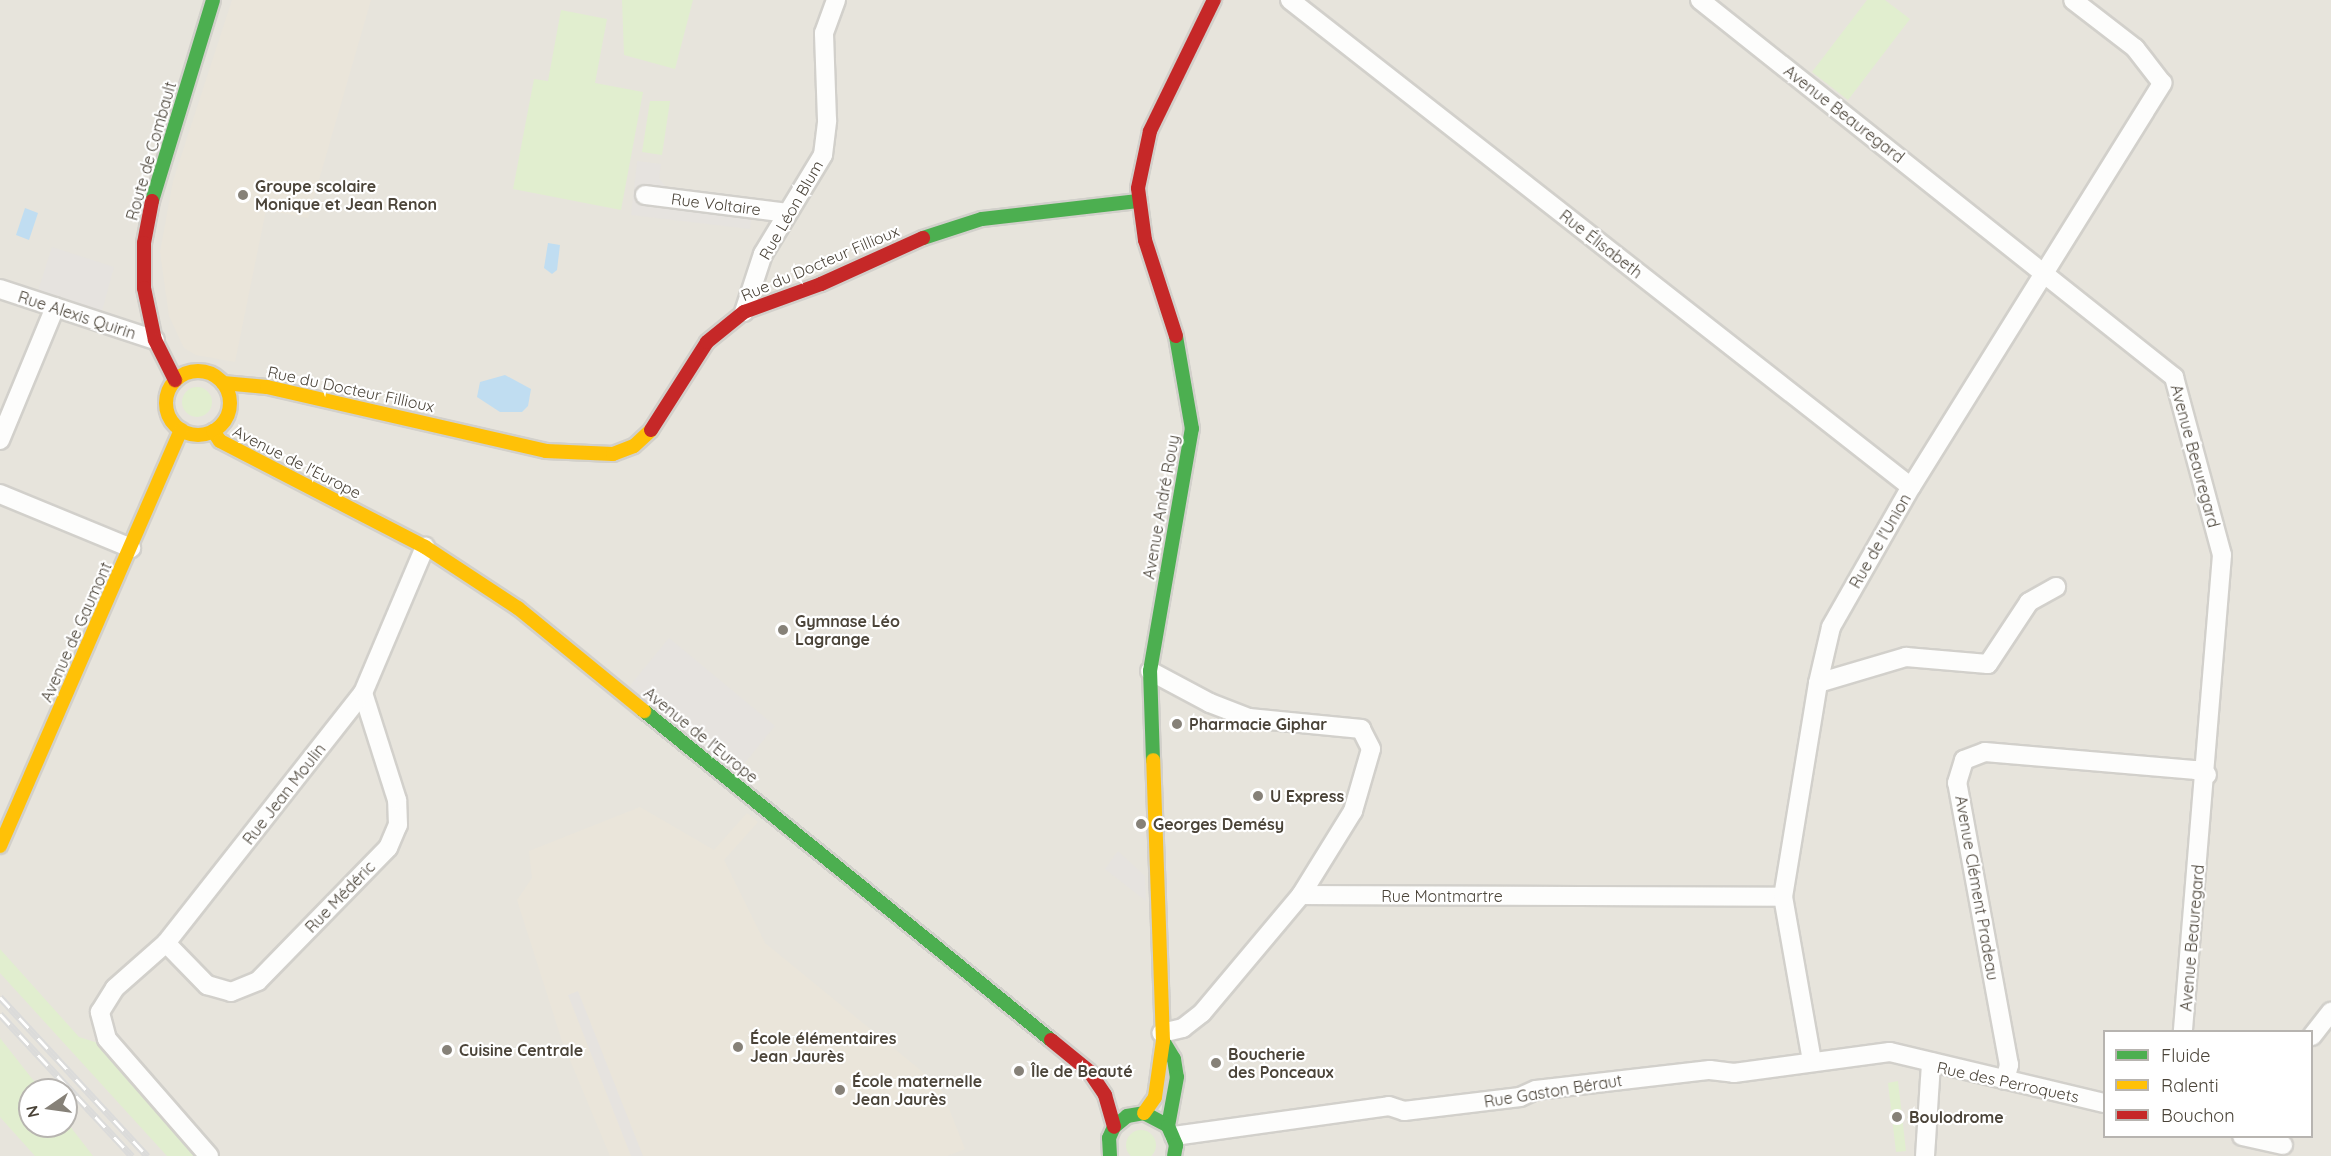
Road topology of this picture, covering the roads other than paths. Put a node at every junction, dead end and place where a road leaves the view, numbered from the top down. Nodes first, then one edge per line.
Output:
1 (213, 0) edge
2 (836, 0) edge
3 (1214, 0) edge
4 (1290, 0) edge
5 (1700, 0) edge
6 (2073, 0) edge
7 (645, 195) dead end
8 (1138, 201) junction
9 (787, 213) junction
10 (2047, 274) junction
11 (0, 289) edge
12 (55, 307) junction
13 (744, 312) junction
14 (154, 340) junction
15 (175, 380) junction
16 (223, 383) junction
17 (181, 430) junction
18 (213, 431) junction
19 (0, 440) edge
20 (1911, 487) junction
21 (0, 494) edge
22 (425, 547) junction
23 (131, 548) junction
24 (2056, 587) dead end
25 (1150, 671) junction
26 (1818, 683) junction
27 (363, 693) junction
28 (2207, 775) junction
29 (0, 846) edge
30 (1301, 895) junction
31 (1783, 897) junction
32 (165, 943) junction
33 (2331, 1012) edge
34 (2183, 1030) edge
35 (2313, 1035) edge
36 (1163, 1037) junction
37 (1812, 1061) junction
38 (1931, 1062) junction
39 (2005, 1080) junction
40 (2103, 1103) edge
41 (1144, 1113) junction
42 (1114, 1127) junction
43 (1171, 1131) junction
44 (2247, 1138) edge
45 (2283, 1146) edge
46 (209, 1156) edge
47 (1110, 1156) edge
48 (1174, 1156) edge
49 (1925, 1156) edge

1 - 14 street, Route de Combault
2 - 9 street, Rue Léon Blum
3 - 8 street, Avenue André Rouy
4 - 20 street, Rue Élisabeth
5 - 10 street, Avenue Beauregard
6 - 10 street, Rue de l'Union
7 - 9 street, Rue Voltaire
8 - 13 street, Rue du Docteur Fillioux
8 - 25 street, Avenue André Rouy
9 - 13 street, Rue Léon Blum
10 - 20 street, Rue de l'Union
10 - 28 street, Avenue Beauregard
11 - 12 street, Rue Alexis Quirin
12 - 14 street, Rue Alexis Quirin
12 - 19 street
13 - 16 street, Rue du Docteur Fillioux
14 - 15 street, Route de Combault
15 - 16 street
15 - 17 street
16 - 18 street
17 - 18 street
17 - 23 street, Avenue de Gaumont
18 - 22 street, Avenue de l'Europe
20 - 26 street, Rue de l'Union
21 - 23 street
22 - 27 street, Rue Jean Moulin
22 - 42 street, Avenue de l'Europe
23 - 29 street, Avenue de Gaumont
24 - 26 street
25 - 30 street
25 - 36 street, Avenue André Rouy
26 - 31 street, Rue de l'Union
27 - 32 street, Rue Jean Moulin
27 - 32 street, Rue Médéric
28 - 34 street, Avenue Beauregard
28 - 39 street, Avenue Clément Pradeau
30 - 31 street, Rue Montmartre
30 - 36 street
31 - 37 street, Rue de l'Union
32 - 46 street, Rue Jean Moulin
33 - 35 street
36 - 41 street, Avenue André Rouy
36 - 43 street, Avenue André Rouy
37 - 38 street, Rue Gaston Béraut
37 - 43 street, Rue Gaston Béraut
38 - 39 street, Rue des Perroquets
38 - 49 street, Rue des Perroquets
39 - 40 street, Rue des Perroquets
41 - 42 street
41 - 43 street
42 - 47 street
43 - 48 street, Avenue André Rouy
44 - 45 street

